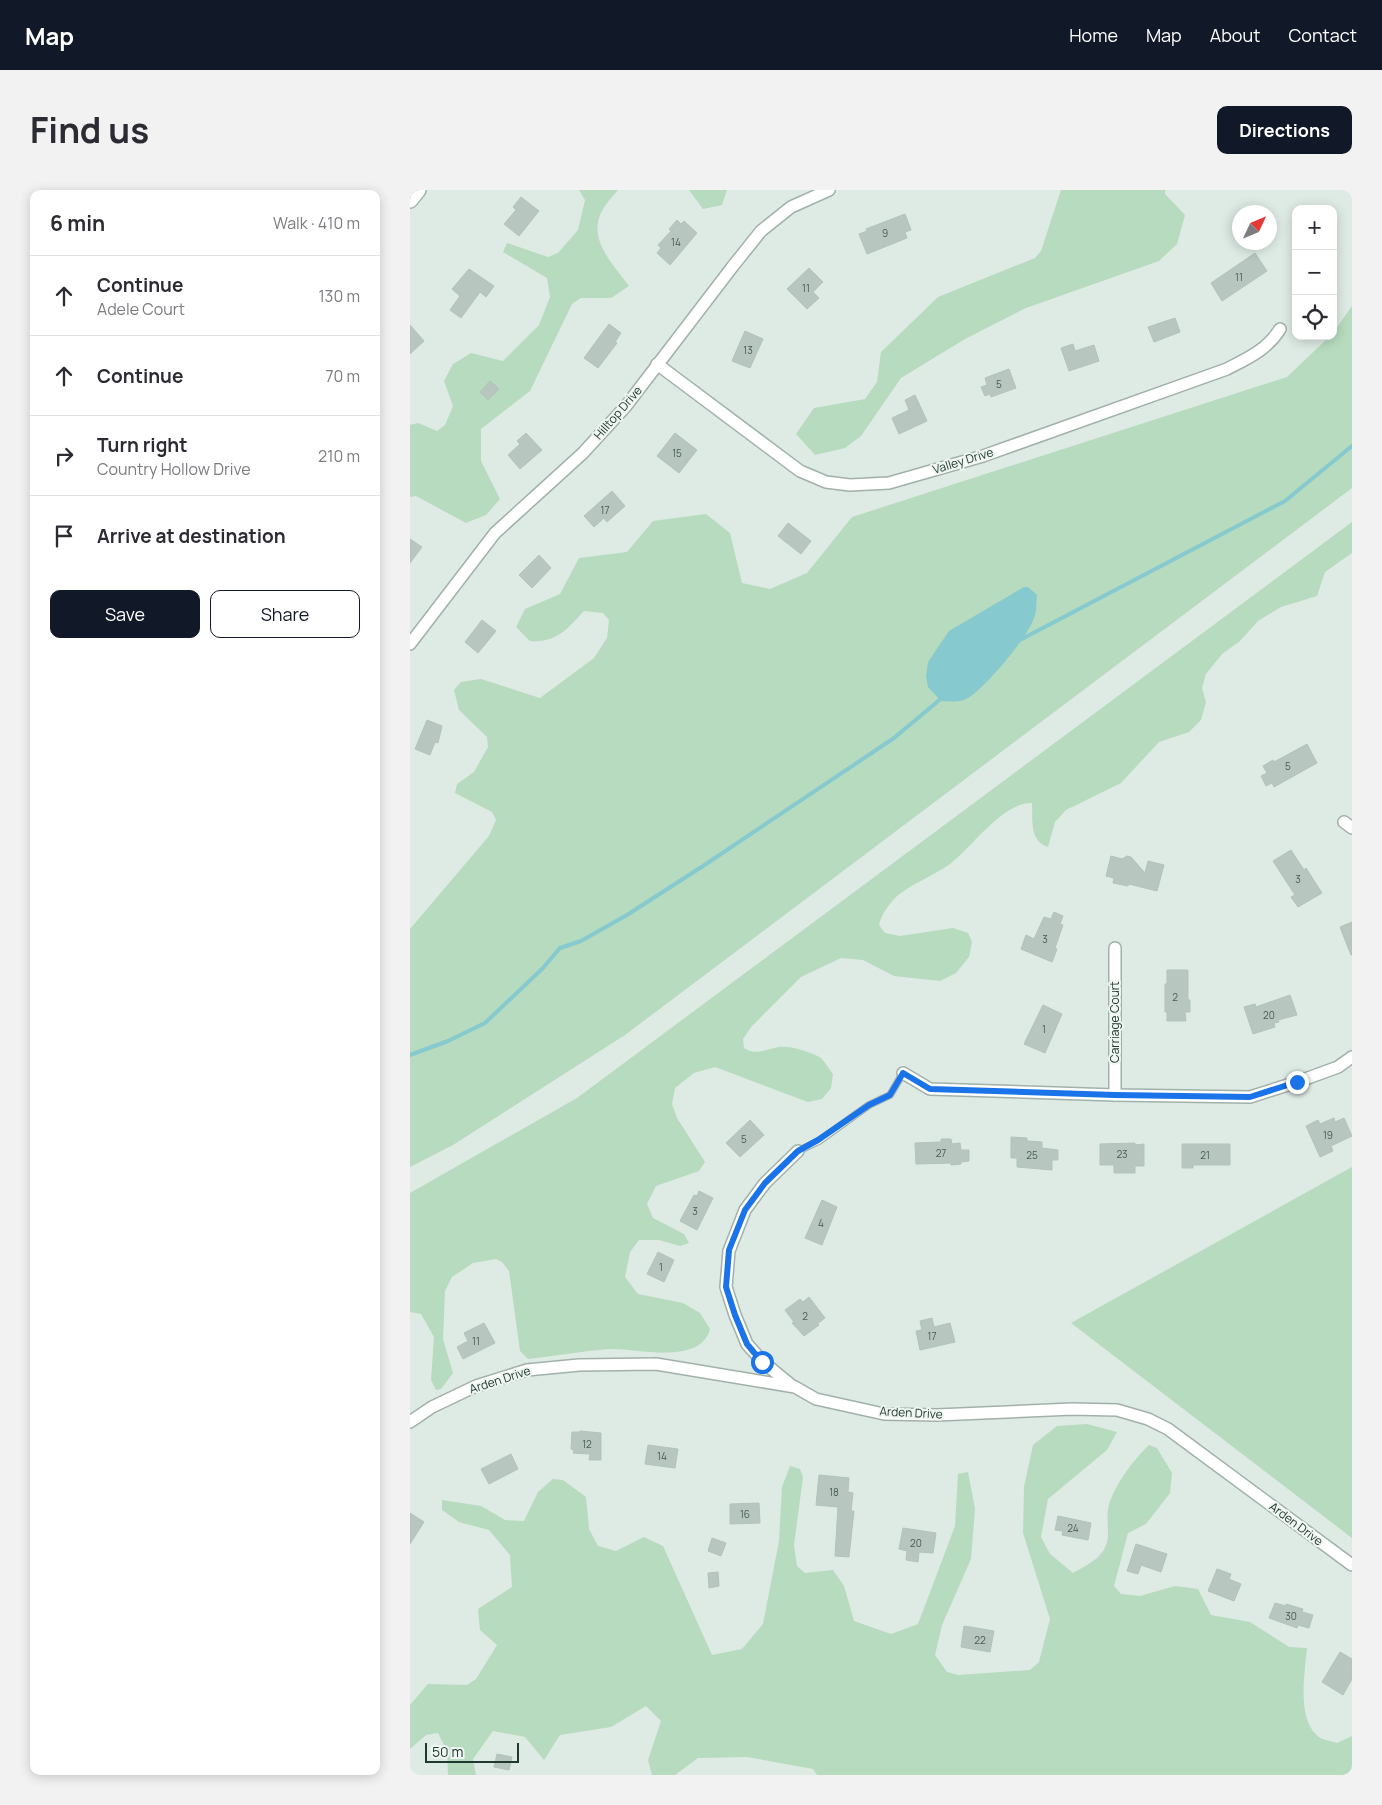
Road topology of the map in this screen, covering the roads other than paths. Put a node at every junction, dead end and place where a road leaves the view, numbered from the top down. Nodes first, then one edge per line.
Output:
1 (418, 190) edge
2 (829, 190) edge
3 (410, 200) edge
4 (1280, 329) dead end
5 (658, 364) junction
6 (410, 644) edge
7 (1115, 948) dead end
8 (1352, 1057) edge
9 (903, 1073) joint
10 (1115, 1095) junction
11 (798, 1151) joint
12 (795, 1387) junction
13 (410, 1422) edge
14 (1352, 1565) edge

1 - 3 street
2 - 5 street, Hilltop Drive
4 - 5 street, Valley Drive
5 - 6 street, Hilltop Drive
7 - 10 street, Carriage Court
8 - 10 street
9 - 10 street
9 - 11 lane
11 - 12 street
12 - 13 street, Arden Drive
12 - 14 street, Arden Drive

